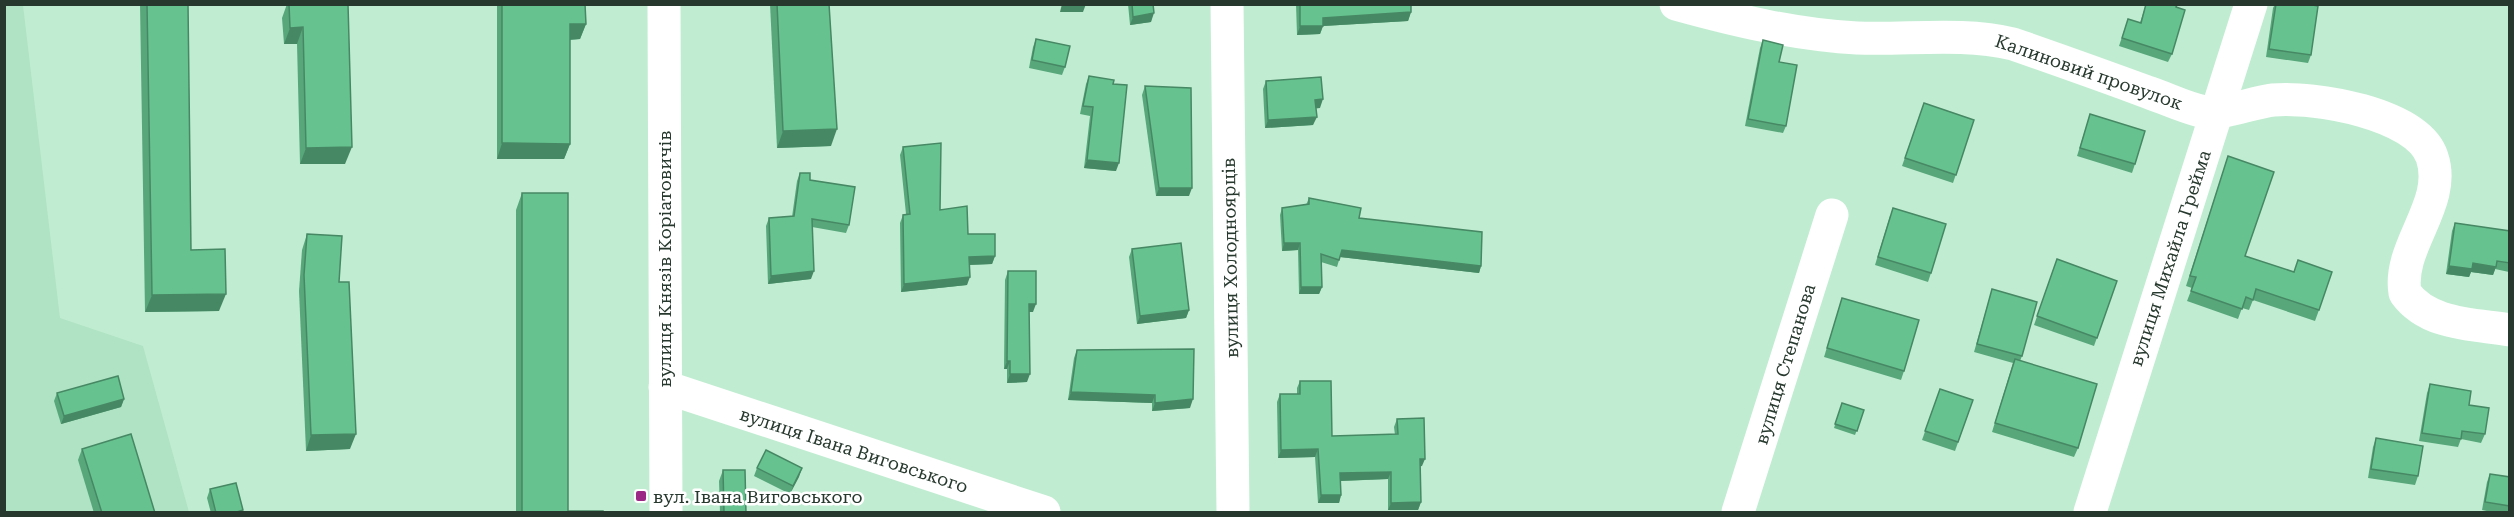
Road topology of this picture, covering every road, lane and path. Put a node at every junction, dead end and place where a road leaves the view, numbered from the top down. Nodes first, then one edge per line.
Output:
1 (664, 4) edge
2 (1227, 4) edge
3 (1676, 4) edge
4 (2251, 4) edge
5 (2217, 112) junction
6 (1832, 215) dead end
7 (2510, 330) edge
8 (665, 387) junction
9 (666, 513) edge
10 (1044, 513) edge
11 (1233, 513) edge
12 (1738, 513) edge
13 (2090, 513) edge

1 - 8 street, вулиця Князів Коріатовичів
2 - 11 street, вулиця Холодноярців
3 - 5 street, Калиновий провулок
4 - 5 street, вулиця Михайла Грейма
5 - 7 street
5 - 13 street, вулиця Михайла Грейма
6 - 12 street, вулиця Степанова
8 - 9 street, вулиця Князів Коріатовичів
8 - 10 street, вулиця Івана Виговського

